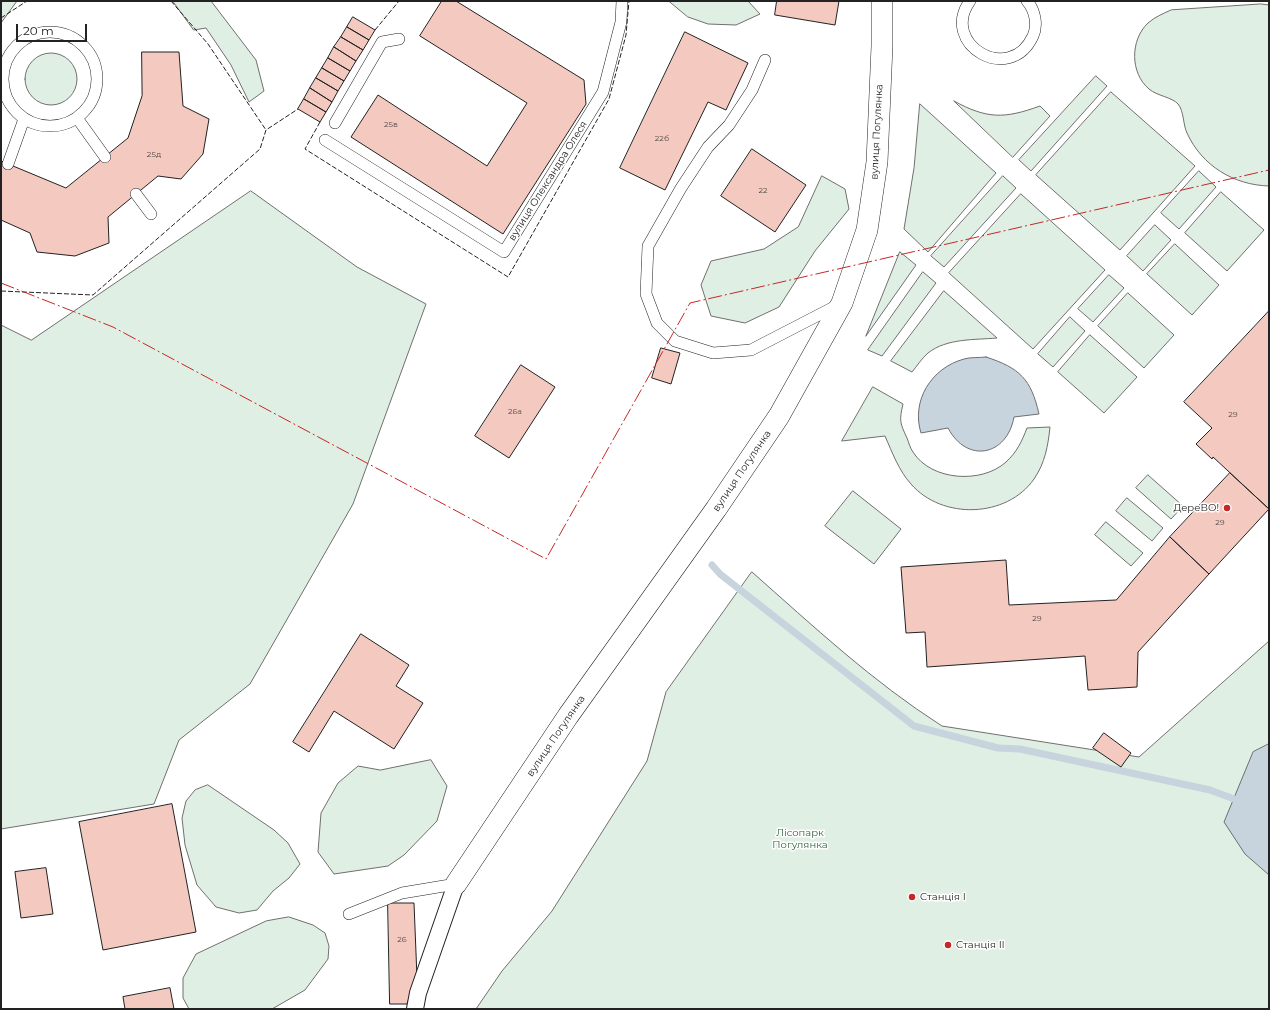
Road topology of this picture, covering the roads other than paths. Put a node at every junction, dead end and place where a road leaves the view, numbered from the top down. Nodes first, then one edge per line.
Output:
1 (622, 1) edge
2 (882, 1) edge
3 (970, 1) edge
4 (1032, 2) edge
5 (399, 38) dead end
6 (765, 60) dead end
7 (77, 118) junction
8 (24, 119) junction
9 (335, 123) dead end
10 (325, 140) dead end
11 (105, 157) dead end
12 (8, 164) dead end
13 (136, 194) dead end
14 (151, 214) dead end
15 (842, 303) junction
16 (456, 884) junction
17 (349, 914) dead end
18 (415, 1009) edge

1 - 10 lane, вулиця Олександра Олеся
2 - 15 street, вулиця Погулянка
3 - 4 lane
5 - 9 lane
6 - 15 lane
7 - 8 lane
7 - 8 lane
7 - 11 lane
8 - 12 lane
13 - 14 lane
15 - 16 street, вулиця Погулянка
16 - 17 lane
16 - 18 street

